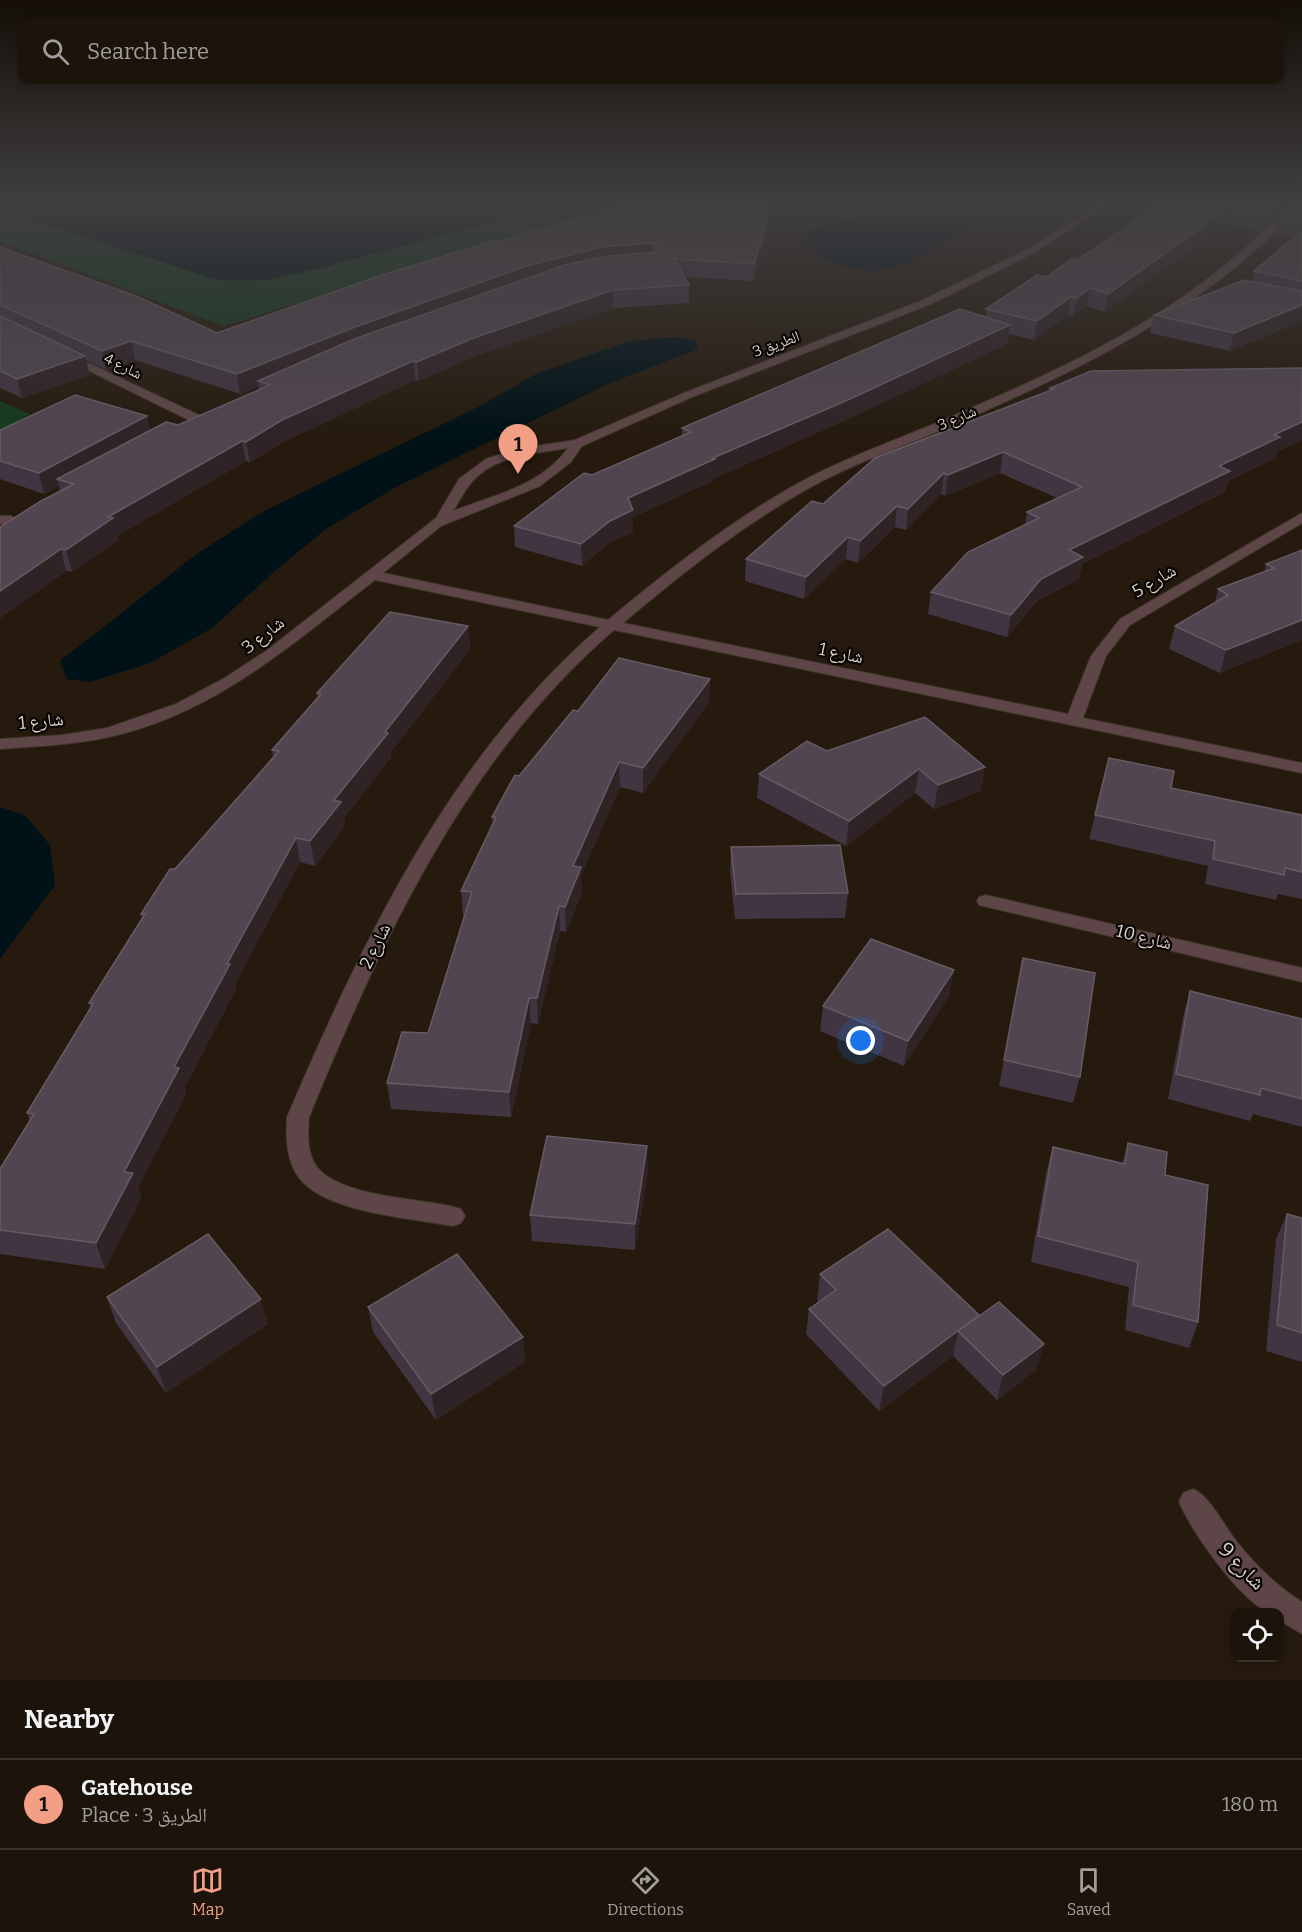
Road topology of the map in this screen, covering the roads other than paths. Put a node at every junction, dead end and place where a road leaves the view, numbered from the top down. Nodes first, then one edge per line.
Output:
1 (973, 280) edge
2 (1216, 280) edge
3 (57, 352) edge
4 (199, 421) edge
5 (578, 443) junction
6 (1302, 517) edge
7 (441, 521) junction
8 (372, 575) junction
9 (610, 624) junction
10 (1073, 722) junction
11 (85, 737) joint
12 (0, 744) edge
13 (1302, 768) edge
14 (986, 901) dead end
15 (1302, 975) edge
16 (453, 1216) dead end
17 (1193, 1502) dead end
18 (1302, 1618) edge

1 - 5 street, 3 الطريق
2 - 9 street, شارع 3
3 - 4 street, شارع 4
5 - 7 street
5 - 7 street, 3 الطريق
6 - 10 street, شارع 5
7 - 8 street, شارع 3
8 - 9 street, شارع 1
8 - 11 street, شارع 3
9 - 10 street, شارع 1
9 - 16 street, شارع 2
10 - 13 street, شارع 1
11 - 12 street, شارع 1
14 - 15 street, شارع 10
17 - 18 street, شارع 9

